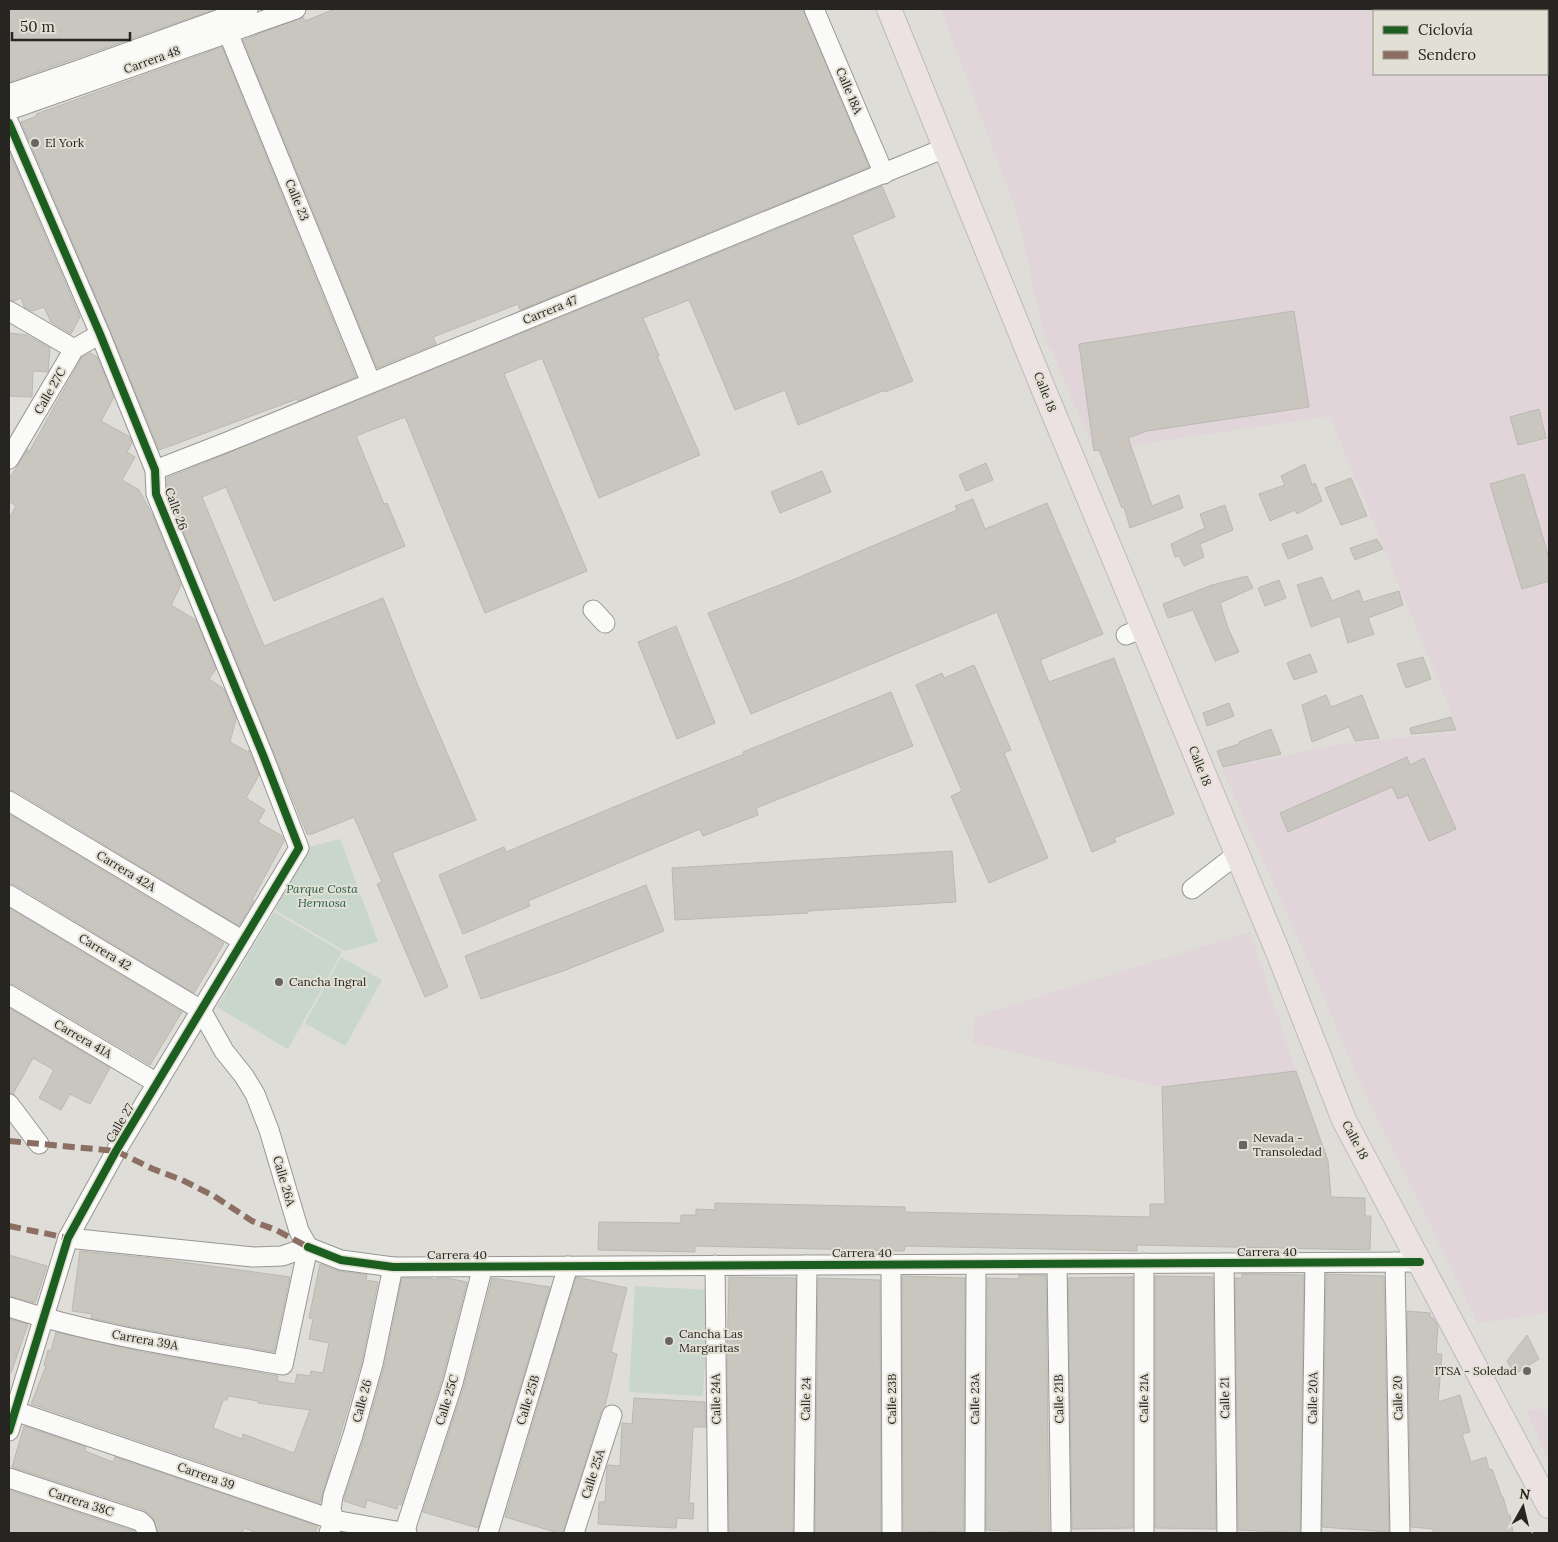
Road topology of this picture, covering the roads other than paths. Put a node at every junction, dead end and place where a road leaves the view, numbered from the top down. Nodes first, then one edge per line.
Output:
1 (296, 9) edge
2 (814, 9) edge
3 (889, 9) edge
4 (233, 19) edge
5 (9, 94) edge
6 (9, 110) edge
7 (9, 123) edge
8 (945, 148) junction
9 (884, 174) junction
10 (9, 311) edge
11 (100, 334) junction
12 (74, 349) junction
13 (371, 383) junction
14 (9, 459) edge
15 (155, 470) junction
16 (9, 800) edge
17 (299, 848) joint
18 (1236, 855) junction
19 (1192, 889) dead end
20 (9, 895) edge
21 (243, 941) junction
22 (9, 996) edge
23 (202, 1010) junction
24 (158, 1083) junction
25 (9, 1104) edge
26 (39, 1144) dead end
27 (68, 1238) junction
28 (308, 1247) junction
29 (1395, 1262) junction
30 (1420, 1262) junction
31 (1224, 1263) junction
32 (1315, 1263) junction
33 (891, 1264) junction
34 (976, 1264) junction
35 (1057, 1264) junction
36 (1144, 1264) junction
37 (715, 1265) junction
38 (807, 1265) junction
39 (483, 1266) junction
40 (568, 1266) junction
41 (393, 1267) junction
42 (9, 1307) edge
43 (44, 1319) junction
44 (12, 1410) edge
45 (612, 1414) dead end
46 (9, 1432) edge
47 (9, 1478) edge
48 (1549, 1506) edge
49 (332, 1526) edge
50 (147, 1533) edge
51 (406, 1533) edge
52 (488, 1533) edge
53 (574, 1533) edge
54 (718, 1533) edge
55 (804, 1533) edge
56 (892, 1533) edge
57 (975, 1533) edge
58 (1061, 1533) edge
59 (1144, 1533) edge
60 (1227, 1533) edge
61 (1311, 1533) edge
62 (1400, 1533) edge

1 - 4 street, Carrera 48
2 - 9 street, Calle 18A
3 - 8 main road, Calle 18
4 - 5 street, Carrera 48
4 - 6 street, Carrera 48
4 - 13 street, Calle 23
7 - 11 street, Calle 26
8 - 9 street, Carrera 47
8 - 18 main road, Calle 18
9 - 13 street, Carrera 47
10 - 12 street
11 - 12 street, Calle 27C
11 - 15 street, Calle 26
12 - 14 street, Calle 27C
13 - 15 street, Carrera 47
15 - 17 street, Calle 26
16 - 21 street, Carrera 42A
17 - 21 street, Calle 27
18 - 19 street
18 - 30 main road, Calle 18
20 - 23 street, Carrera 42
21 - 23 street, Calle 27
22 - 24 street, Carrera 41A
23 - 24 street, Calle 27
23 - 28 street, Calle 26A
24 - 27 street, Calle 27
25 - 26 street
27 - 28 street
27 - 43 street, Calle 27
28 - 41 street, Carrera 40
28 - 43 street, Carrera 39A
29 - 30 street, Carrera 40
29 - 32 street, Carrera 40
29 - 62 street, Calle 20
30 - 48 main road, Calle 18
31 - 32 street, Carrera 40
31 - 36 street, Carrera 40
31 - 60 street, Calle 21
32 - 61 street, Calle 20A
33 - 34 street, Carrera 40
33 - 38 street, Carrera 40
33 - 56 street, Calle 23B
34 - 35 street, Carrera 40
34 - 57 street, Calle 23A
35 - 36 street, Carrera 40
35 - 58 street, Calle 21B
36 - 59 street, Calle 21A
37 - 38 street, Carrera 40
37 - 40 street, Carrera 40
37 - 54 street, Calle 24A
38 - 55 street, Calle 24
39 - 40 street, Carrera 40
39 - 41 street, Carrera 40
39 - 51 street, Calle 25C
40 - 52 street, Calle 25B
41 - 49 street, Calle 26
42 - 43 street, Carrera 39A
43 - 44 street, Calle 27
44 - 46 street, Calle 27
44 - 49 street, Carrera 39
45 - 53 street, Calle 25A
47 - 50 street, Carrera 38C
49 - 51 street, Carrera 39

